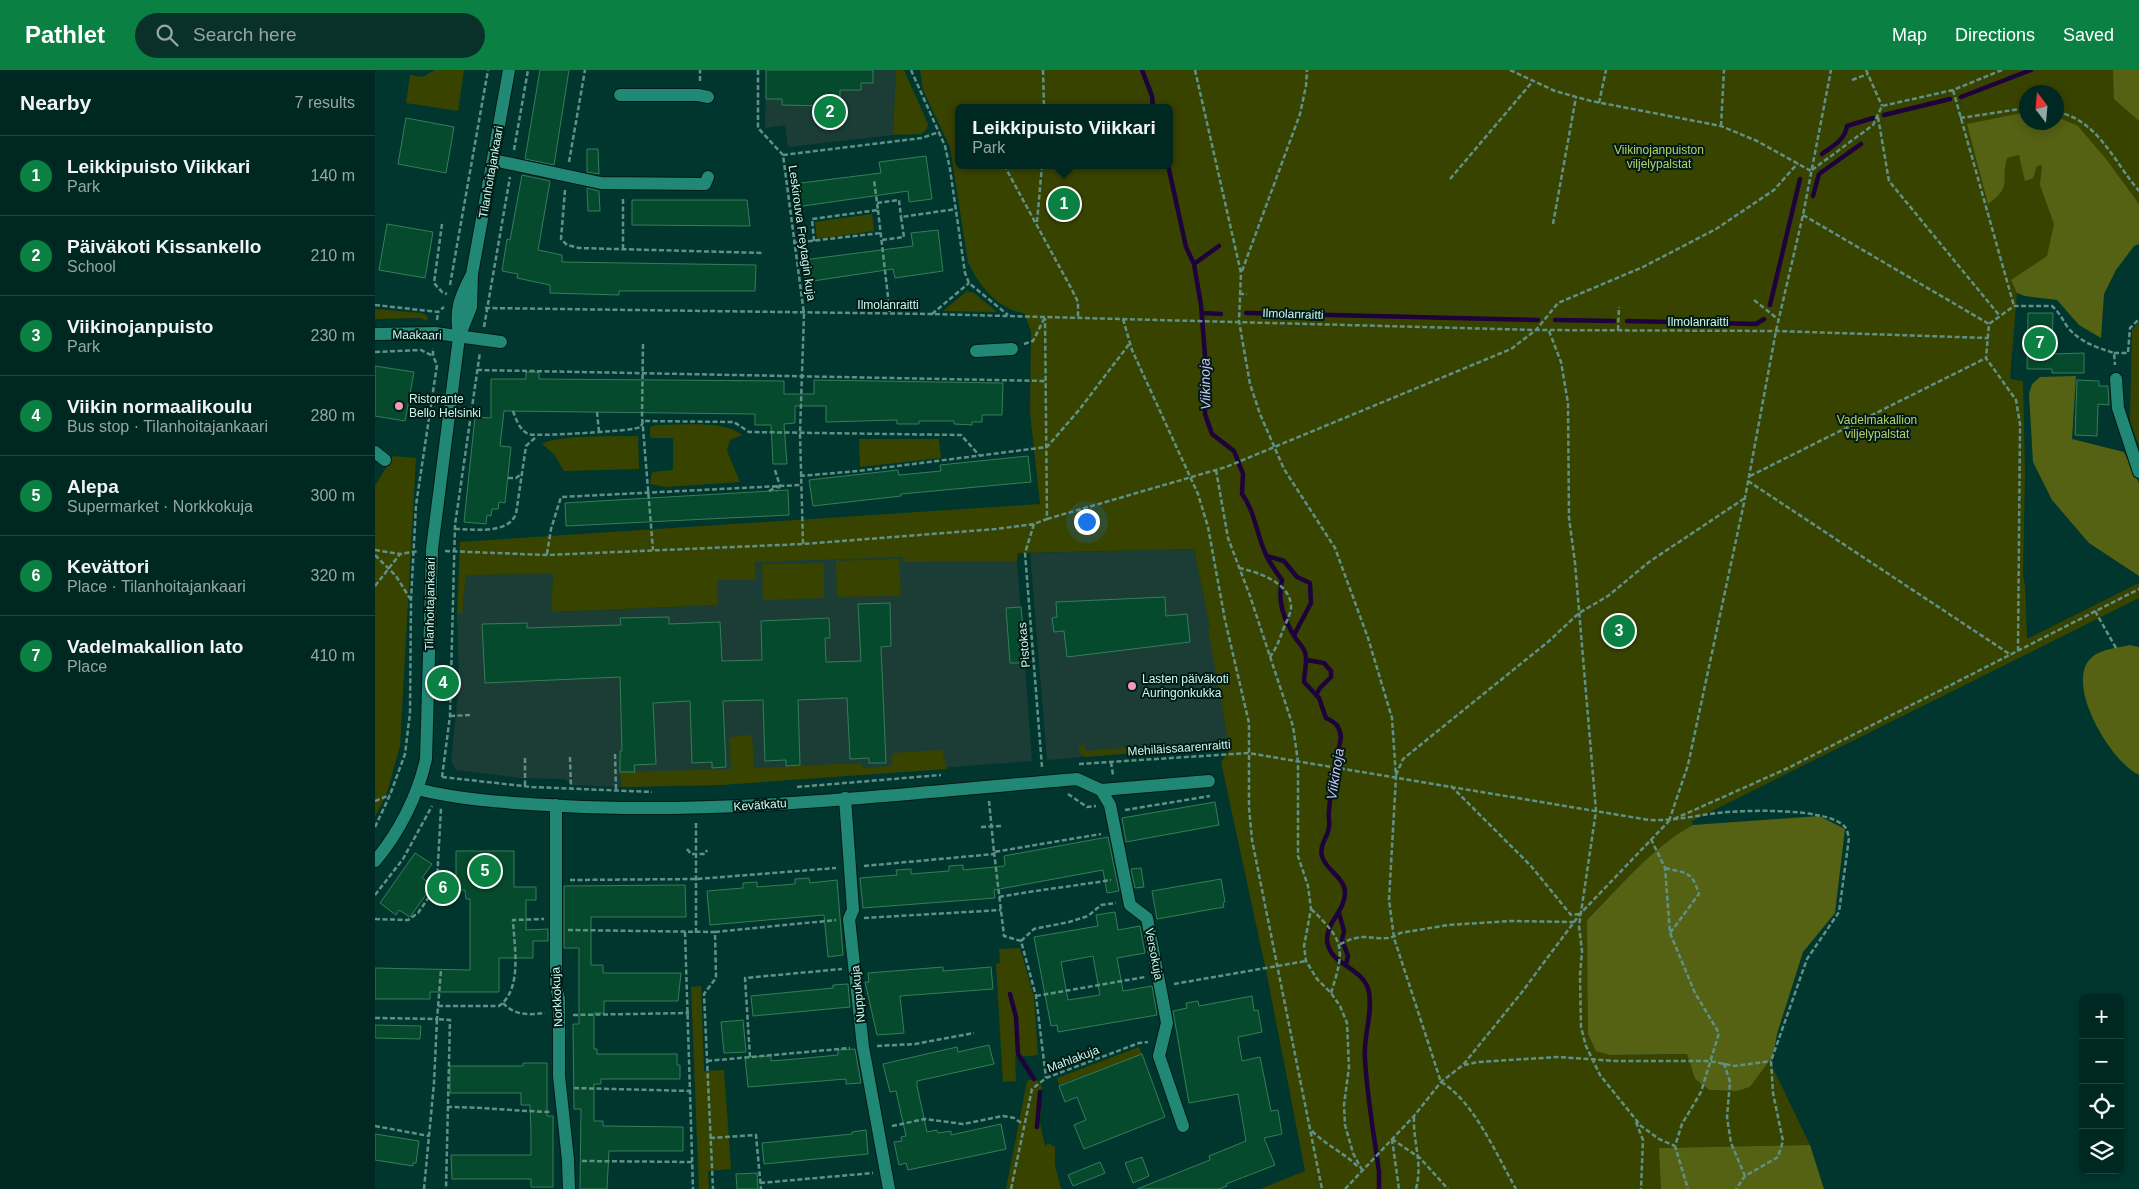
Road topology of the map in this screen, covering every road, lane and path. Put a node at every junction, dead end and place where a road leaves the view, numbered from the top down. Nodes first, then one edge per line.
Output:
1 (488, 70) edge
2 (509, 70) edge
3 (528, 70) edge
4 (585, 70) edge
5 (758, 70) edge
6 (911, 70) edge
7 (1043, 70) edge
8 (1195, 70) edge
9 (1307, 70) edge
10 (1511, 70) edge
11 (1606, 70) edge
12 (1724, 70) edge
13 (1831, 70) edge
14 (1866, 70) edge
15 (2002, 70) edge
16 (1868, 74) junction
17 (1851, 80) dead end
18 (1533, 81) junction
19 (1953, 90) junction
20 (620, 95) dead end
21 (708, 97) dead end
22 (1575, 97) junction
23 (1599, 103) junction
24 (1044, 104) edge
25 (1882, 106) junction
26 (2019, 109) edge
27 (2064, 113) edge
28 (1878, 117) junction
29 (1960, 118) junction
30 (1721, 126) junction
31 (939, 132) junction
32 (783, 155) junction
33 (493, 160) junction
34 (1798, 163) junction
35 (512, 164) junction
36 (1006, 169) edge
37 (1042, 169) edge
38 (1811, 171) junction
39 (567, 176) junction
40 (708, 177) dead end
41 (1450, 179) dead end
42 (874, 180) dead end
43 (623, 183) junction
44 (2139, 191) edge
45 (877, 203) junction
46 (955, 209) junction
47 (878, 210) junction
48 (1803, 215) junction
49 (901, 217) junction
50 (1037, 223) junction
51 (442, 224) dead end
52 (1553, 224) dead end
53 (881, 232) junction
54 (882, 240) junction
55 (814, 241) junction
56 (793, 243) junction
57 (623, 249) junction
58 (764, 253) dead end
59 (1241, 273) junction
60 (969, 283) junction
61 (449, 294) junction
62 (1239, 294) junction
63 (1247, 294) dead end
64 (1754, 300) dead end
65 (375, 305) edge
66 (2014, 306) junction
67 (1619, 307) dead end
68 (804, 314) junction
69 (890, 314) junction
70 (931, 314) junction
71 (1999, 315) junction
72 (1009, 316) junction
73 (1045, 318) junction
74 (1078, 318) junction
75 (1123, 319) junction
76 (2139, 319) edge
77 (1779, 320) junction
78 (1239, 321) junction
79 (1989, 324) junction
80 (1536, 330) junction
81 (1549, 330) junction
82 (1618, 330) junction
83 (1777, 330) junction
84 (375, 334) edge
85 (459, 337) junction
86 (1988, 338) junction
87 (501, 342) dead end
88 (1130, 343) junction
89 (643, 344) dead end
90 (1012, 349) joint
91 (976, 351) dead end
92 (375, 352) edge
93 (2114, 353) junction
94 (1986, 358) junction
95 (643, 373) junction
96 (801, 375) junction
97 (2115, 379) joint
98 (1045, 381) junction
99 (513, 411) dead end
100 (597, 412) dead end
101 (643, 421) junction
102 (599, 432) junction
103 (800, 433) junction
104 (537, 436) junction
105 (1047, 446) junction
106 (1277, 446) junction
107 (979, 455) junction
108 (775, 470) dead end
109 (1216, 470) junction
110 (2139, 472) edge
111 (522, 473) junction
112 (801, 476) junction
113 (1750, 476) junction
114 (508, 478) dead end
115 (1191, 479) junction
116 (1748, 481) junction
117 (801, 485) junction
118 (780, 486) junction
119 (769, 491) dead end
120 (777, 491) dead end
121 (649, 492) junction
122 (1745, 498) junction
123 (1047, 519) junction
124 (1034, 524) junction
125 (454, 529) junction
126 (803, 544) junction
127 (375, 550) edge
128 (413, 550) junction
129 (653, 550) junction
130 (453, 551) junction
131 (400, 554) junction
132 (547, 554) junction
133 (375, 555) edge
134 (1239, 568) junction
135 (389, 569) junction
136 (375, 586) edge
137 (2139, 589) edge
138 (411, 600) junction
139 (2095, 611) junction
140 (1579, 613) junction
141 (2117, 648) dead end
142 (2018, 651) junction
143 (2011, 655) junction
144 (1269, 658) junction
145 (470, 715) dead end
146 (450, 716) junction
147 (1248, 753) junction
148 (615, 754) dead end
149 (570, 756) dead end
150 (525, 758) dead end
151 (1298, 762) junction
152 (1076, 764) dead end
153 (1051, 766) dead end
154 (1042, 767) junction
155 (1034, 768) dead end
156 (941, 775) dead end
157 (1396, 777) junction
158 (1209, 781) dead end
159 (525, 786) junction
160 (1451, 786) junction
161 (795, 787) dead end
162 (571, 788) junction
163 (417, 789) junction
164 (1101, 790) junction
165 (615, 791) junction
166 (652, 792) dead end
167 (390, 795) junction
168 (1210, 796) dead end
169 (988, 797) dead end
170 (845, 798) junction
171 (375, 801) edge
172 (556, 805) junction
173 (432, 806) dead end
174 (441, 807) dead end
175 (1596, 811) junction
176 (696, 821) dead end
177 (1669, 821) junction
178 (1114, 823) junction
179 (991, 826) junction
180 (1001, 826) dead end
181 (375, 827) edge
182 (981, 827) dead end
183 (1651, 839) junction
184 (687, 849) dead end
185 (707, 850) dead end
186 (994, 853) junction
187 (697, 854) junction
188 (375, 861) edge
189 (850, 867) junction
190 (1665, 868) junction
191 (1125, 878) junction
192 (697, 879) junction
193 (556, 880) junction
194 (375, 895) edge
195 (999, 897) junction
196 (1129, 901) junction
197 (1311, 909) junction
198 (1001, 910) junction
199 (1580, 914) junction
200 (375, 919) edge
201 (849, 919) junction
202 (1574, 922) junction
203 (556, 924) junction
204 (685, 932) junction
205 (715, 932) junction
206 (696, 933) junction
207 (1670, 934) junction
208 (1394, 938) junction
209 (1021, 941) junction
210 (1340, 944) junction
211 (1306, 961) junction
212 (1278, 967) junction
213 (855, 968) junction
214 (441, 970) dead end
215 (1159, 980) junction
216 (1331, 993) junction
217 (1036, 996) junction
218 (503, 1003) junction
219 (438, 1006) junction
220 (689, 1013) junction
221 (559, 1014) junction
222 (375, 1018) edge
223 (437, 1020) junction
224 (975, 1033) dead end
225 (1164, 1041) junction
226 (863, 1047) junction
227 (750, 1057) junction
228 (1591, 1058) junction
229 (707, 1061) junction
230 (1709, 1061) junction
231 (1771, 1061) junction
232 (1723, 1063) junction
233 (1463, 1065) junction
234 (1047, 1078) junction
235 (1441, 1082) junction
236 (561, 1088) junction
237 (691, 1091) junction
238 (447, 1106) junction
239 (563, 1113) junction
240 (1414, 1116) junction
241 (1635, 1118) junction
242 (1023, 1124) junction
243 (375, 1126) edge
244 (1183, 1126) dead end
245 (879, 1129) junction
246 (1311, 1130) junction
247 (429, 1136) junction
248 (710, 1138) junction
249 (1392, 1139) junction
250 (1675, 1146) junction
251 (1420, 1158) junction
252 (568, 1160) junction
253 (692, 1162) junction
254 (1362, 1170) junction
255 (870, 1173) dead end
256 (1745, 1176) junction
257 (760, 1183) junction
258 (424, 1189) edge
259 (446, 1189) edge
260 (569, 1189) edge
261 (693, 1189) edge
262 (713, 1189) edge
263 (761, 1189) edge
264 (889, 1189) edge
265 (1011, 1189) edge
266 (1322, 1189) edge
267 (1345, 1189) edge
268 (1399, 1189) edge
269 (1416, 1189) edge
270 (1448, 1189) edge
271 (1516, 1189) edge
272 (1641, 1189) edge
273 (1688, 1189) edge
274 (1736, 1189) edge

1 - 61 path
2 - 33 street, Tilanhoitajankaari
3 - 35 path
4 - 39 path
5 - 32 path, Leskirouva Freytagin kuja
6 - 31 path
7 - 24 path
8 - 59 path
9 - 59 path
10 - 18 path
11 - 23 path
12 - 30 path
13 - 38 path
14 - 16 path
15 - 19 path
16 - 17 path
16 - 25 path
18 - 22 path
18 - 41 path
19 - 25 path
19 - 29 path
20 - 21 street
22 - 23 path
22 - 52 path
23 - 30 path
25 - 28 path
26 - 29 path
27 - 44 path
28 - 38 path
28 - 71 path
29 - 66 path
30 - 34 path
31 - 32 path
31 - 46 path
32 - 56 path, Leskirouva Freytagin kuja
33 - 35 street
33 - 85 street, Tilanhoitajankaari
34 - 38 path
34 - 80 path
35 - 39 street
35 - 68 path, Ilmolanraitti
36 - 50 path
37 - 50 path
38 - 48 path
39 - 43 street
39 - 57 path
40 - 43 street
42 - 45 path
43 - 57 path
45 - 47 path
45 - 49 path
46 - 49 path
46 - 60 path
47 - 53 path
47 - 55 path
48 - 77 path
48 - 79 path
49 - 54 path
50 - 74 path
51 - 61 path
53 - 54 path
53 - 55 path
54 - 69 path
55 - 56 path
56 - 68 path, Leskirouva Freytagin kuja
57 - 58 path
59 - 62 path
60 - 70 path
60 - 72 path
61 - 65 path
62 - 63 path
62 - 78 path
64 - 77 path
66 - 71 path
66 - 93 path
67 - 82 path
68 - 69 path, Ilmolanraitti
68 - 96 path, Leskirouva Freytagin kuja
69 - 70 path, Ilmolanraitti
70 - 72 path, Ilmolanraitti
71 - 79 path
72 - 73 path, Ilmolanraitti
73 - 74 path, Ilmolanraitti
73 - 90 path
73 - 98 path
74 - 75 path, Ilmolanraitti
75 - 78 path, Ilmolanraitti
75 - 88 path
76 - 93 path
77 - 83 path
78 - 80 path, Ilmolanraitti
78 - 106 path
79 - 86 path
80 - 81 path, Ilmolanraitti
80 - 106 path
81 - 82 path, Ilmolanraitti
81 - 140 path
82 - 83 path, Ilmolanraitti
83 - 86 path, Ilmolanraitti
83 - 113 path
84 - 85 street, Maakaari
85 - 87 street, Maakaari
85 - 163 street, Tilanhoitajankaari
86 - 94 path
88 - 105 path
88 - 115 path
89 - 95 path
90 - 91 street
92 - 128 path
93 - 97 path
94 - 113 path
94 - 142 path
95 - 96 path
95 - 101 path
95 - 125 path
96 - 98 path
96 - 103 path, Leskirouva Freytagin kuja
97 - 110 street
98 - 105 path
99 - 104 path
100 - 102 path
101 - 102 path
101 - 103 path
101 - 121 path
102 - 104 path
103 - 107 path
103 - 112 path, Leskirouva Freytagin kuja
104 - 111 path
105 - 107 path
105 - 123 path
106 - 109 path
106 - 157 path
107 - 112 path
108 - 118 path, bridge
109 - 115 path
109 - 134 path
111 - 114 path
111 - 125 path
112 - 117 path, Leskirouva Freytagin kuja
113 - 116 path
115 - 123 path
115 - 147 path
116 - 122 path
116 - 143 path
117 - 118 path
117 - 126 path, Leskirouva Freytagin kuja
118 - 119 path, bridge
118 - 120 path, bridge
118 - 121 path
121 - 129 path
121 - 132 path
122 - 140 path
122 - 177 path
123 - 124 path
124 - 126 path
124 - 154 path, Pistokas
125 - 130 path
126 - 129 path
127 - 131 path
128 - 131 path
128 - 138 path
129 - 132 path
130 - 132 path
130 - 146 path
131 - 135 path
133 - 135 path
134 - 144 path
134 - 144 path
135 - 136 path
135 - 138 path
137 - 139 path
138 - 167 path
139 - 141 path
139 - 142 path
140 - 157 path
140 - 175 path
142 - 143 path
143 - 177 path
144 - 151 path
145 - 146 path
146 - 159 path
147 - 151 path, Mehiläissaarenraitti
147 - 152 path, Mehiläissaarenraitti
147 - 212 path
148 - 165 path
149 - 162 path
150 - 159 path
151 - 157 path, Mehiläissaarenraitti
151 - 197 path
153 - 154 path
154 - 155 path
156 - 161 path
157 - 160 path, Mehiläissaarenraitti
157 - 208 path
158 - 164 street
159 - 162 path
160 - 175 path, Mehiläissaarenraitti
160 - 199 path
162 - 165 path
163 - 172 street, Kevätkatu
163 - 188 street, Tilanhoitajankaari
164 - 170 street, Kevätkatu
164 - 178 street
165 - 166 path
167 - 171 path
167 - 181 path
168 - 178 path
169 - 179 path
170 - 172 street, Kevätkatu
170 - 189 street, Nuppukuja
172 - 193 street, Norkkokuja
173 - 194 path
174 - 200 path
175 - 177 path, Mehiläissaarenraitti
175 - 199 path
176 - 187 path
177 - 183 path
177 - 231 path
178 - 186 path
178 - 191 street
179 - 180 path
179 - 182 path
179 - 186 path
183 - 190 path
183 - 199 path
184 - 187 path
185 - 187 path
186 - 189 path
186 - 195 path
187 - 192 path
189 - 192 path
189 - 201 street, Nuppukuja
190 - 207 path
190 - 207 path
191 - 195 path
191 - 196 street
192 - 193 path
192 - 206 path
193 - 203 street, Norkkokuja
195 - 198 path
196 - 209 path
196 - 215 street, Versokuja
197 - 210 path
197 - 211 path
198 - 201 path
198 - 209 path
199 - 202 path
199 - 228 path
201 - 205 path
201 - 213 street, Nuppukuja
202 - 208 path
202 - 233 path
203 - 204 path
203 - 218 path
203 - 221 street, Norkkokuja
204 - 206 path
204 - 220 path
205 - 206 path
205 - 229 path
207 - 230 path
208 - 210 path
208 - 235 path
209 - 217 path
210 - 216 path
211 - 212 path
211 - 216 path
212 - 215 path
212 - 246 path
213 - 226 street, Nuppukuja
213 - 227 path
214 - 219 path
215 - 217 path
215 - 225 street, Versokuja
216 - 254 path
217 - 234 path
218 - 219 path
218 - 221 path
219 - 223 path
220 - 221 path
220 - 237 path
221 - 236 street, Norkkokuja
222 - 223 path
223 - 238 path
223 - 247 path
224 - 226 path
225 - 234 path, Mahlakuja
225 - 244 street, Versokuja
226 - 227 path
226 - 245 street, Nuppukuja
227 - 229 path
228 - 230 path
228 - 233 path
228 - 241 path
229 - 248 path
230 - 232 path
230 - 250 path
231 - 232 path
231 - 256 path
232 - 256 path
233 - 235 path
234 - 242 path, Mahlakuja
235 - 240 path
235 - 271 path
236 - 237 path
236 - 239 street, Norkkokuja
237 - 253 path
238 - 239 path
238 - 259 path
239 - 252 street, Norkkokuja
240 - 249 path
240 - 251 path
241 - 250 path
241 - 272 path
242 - 245 path
242 - 265 path, Mahlakuja
243 - 247 path
245 - 264 street, Nuppukuja
246 - 254 path
246 - 266 path
247 - 258 path
248 - 257 path
248 - 262 path
249 - 251 path
249 - 254 path
249 - 268 path
250 - 273 path
251 - 269 path
251 - 270 path
252 - 253 path
252 - 260 street, Norkkokuja
253 - 261 path
254 - 267 path
255 - 257 path
256 - 274 path
257 - 263 path

